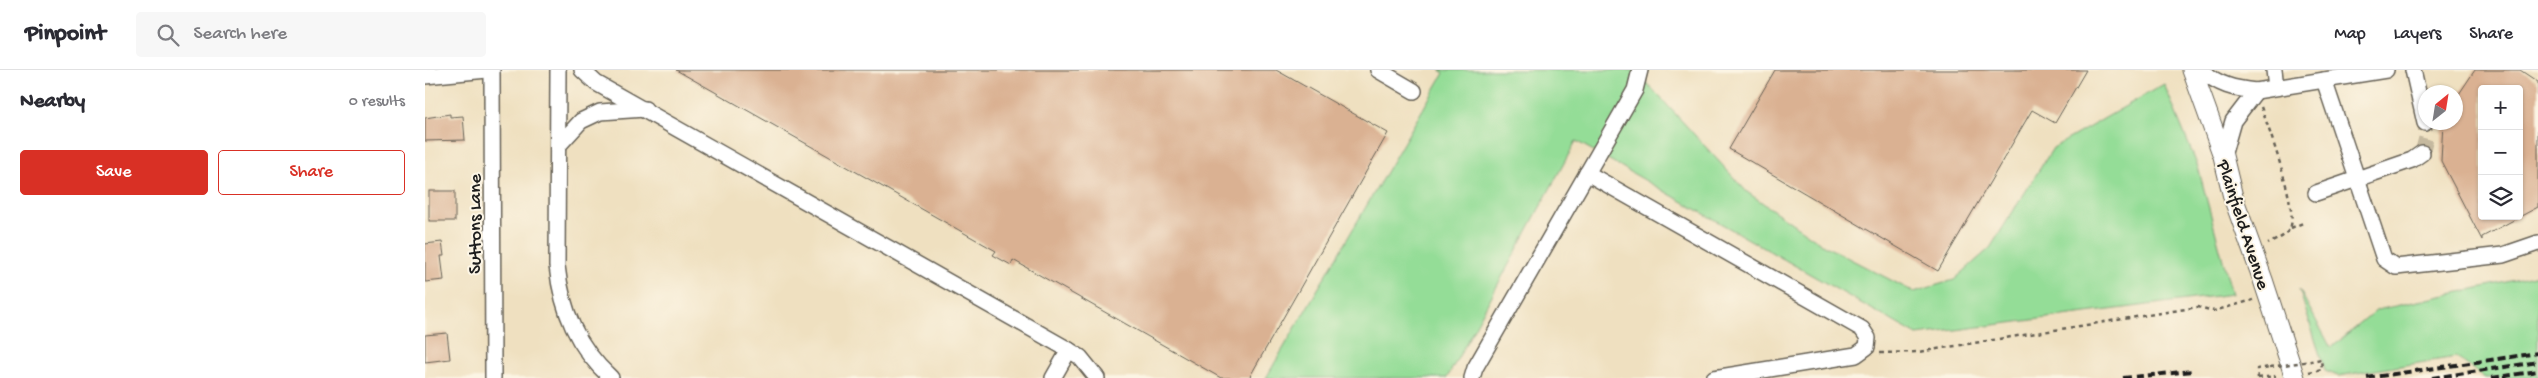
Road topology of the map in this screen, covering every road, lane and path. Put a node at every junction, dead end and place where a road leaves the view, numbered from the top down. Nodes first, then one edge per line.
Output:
1 (487, 70) edge
2 (492, 70) edge
3 (558, 70) edge
4 (582, 70) edge
5 (1378, 70) edge
6 (1640, 70) edge
7 (2192, 70) edge
8 (2202, 70) edge
9 (2274, 70) edge
10 (2386, 70) edge
11 (2413, 70) edge
12 (425, 76) edge
13 (2324, 80) junction
14 (2276, 87) junction
15 (1414, 91) dead end
16 (2418, 92) edge
17 (2257, 96) junction
18 (645, 109) junction
19 (559, 145) junction
20 (2422, 153) dead end
21 (2223, 156) junction
22 (1587, 173) junction
23 (2357, 177) junction
24 (2316, 193) dead end
25 (2303, 223) dead end
26 (2291, 228) junction
27 (2538, 242) edge
28 (2269, 244) dead end
29 (2254, 300) dead end
30 (1867, 347) junction
31 (1069, 350) junction
32 (2293, 373) edge
33 (493, 378) edge
34 (611, 378) edge
35 (1053, 378) edge
36 (1097, 378) edge
37 (1472, 378) edge
38 (1714, 378) edge
39 (2258, 378) edge

1 - 12 street
2 - 33 street, Suttons Lane
3 - 19 street
4 - 18 street
5 - 15 street
6 - 22 street
7 - 21 main road, Plainfield Avenue
8 - 17 street
9 - 14 street
10 - 13 street
11 - 16 street
13 - 14 street
13 - 23 street
14 - 17 street
17 - 21 street
17 - 26 path
18 - 19 street
18 - 31 street
19 - 34 street
20 - 23 street
21 - 32 main road, Plainfield Avenue
22 - 30 street
22 - 37 street
23 - 24 street
23 - 27 street
25 - 26 path
26 - 28 path
29 - 30 path
30 - 38 street
31 - 35 street
31 - 36 street
32 - 32 path, bridge
32 - 39 path
32 - 39 path, bridge

